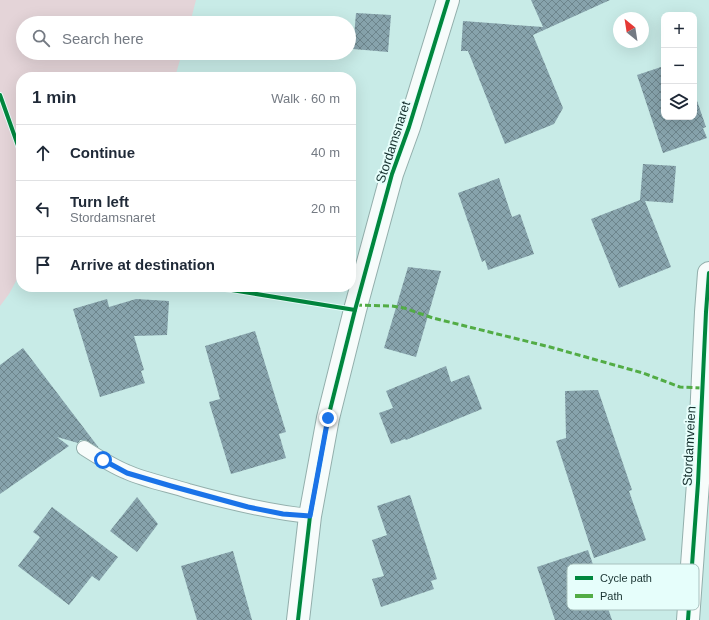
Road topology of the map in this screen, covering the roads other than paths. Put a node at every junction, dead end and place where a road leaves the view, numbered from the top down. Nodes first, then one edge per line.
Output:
1 (448, 0) edge
2 (709, 273) edge
3 (84, 448) dead end
4 (703, 484) edge
5 (310, 516) junction
6 (694, 564) edge
7 (689, 610) edge
8 (298, 620) edge
9 (688, 620) edge

1 - 5 street, Stordamsnaret
2 - 4 street, Stordamveien
3 - 5 lane
4 - 6 street, Stordamveien
5 - 8 street, Stordamsnaret
7 - 9 street, Stordamveien

